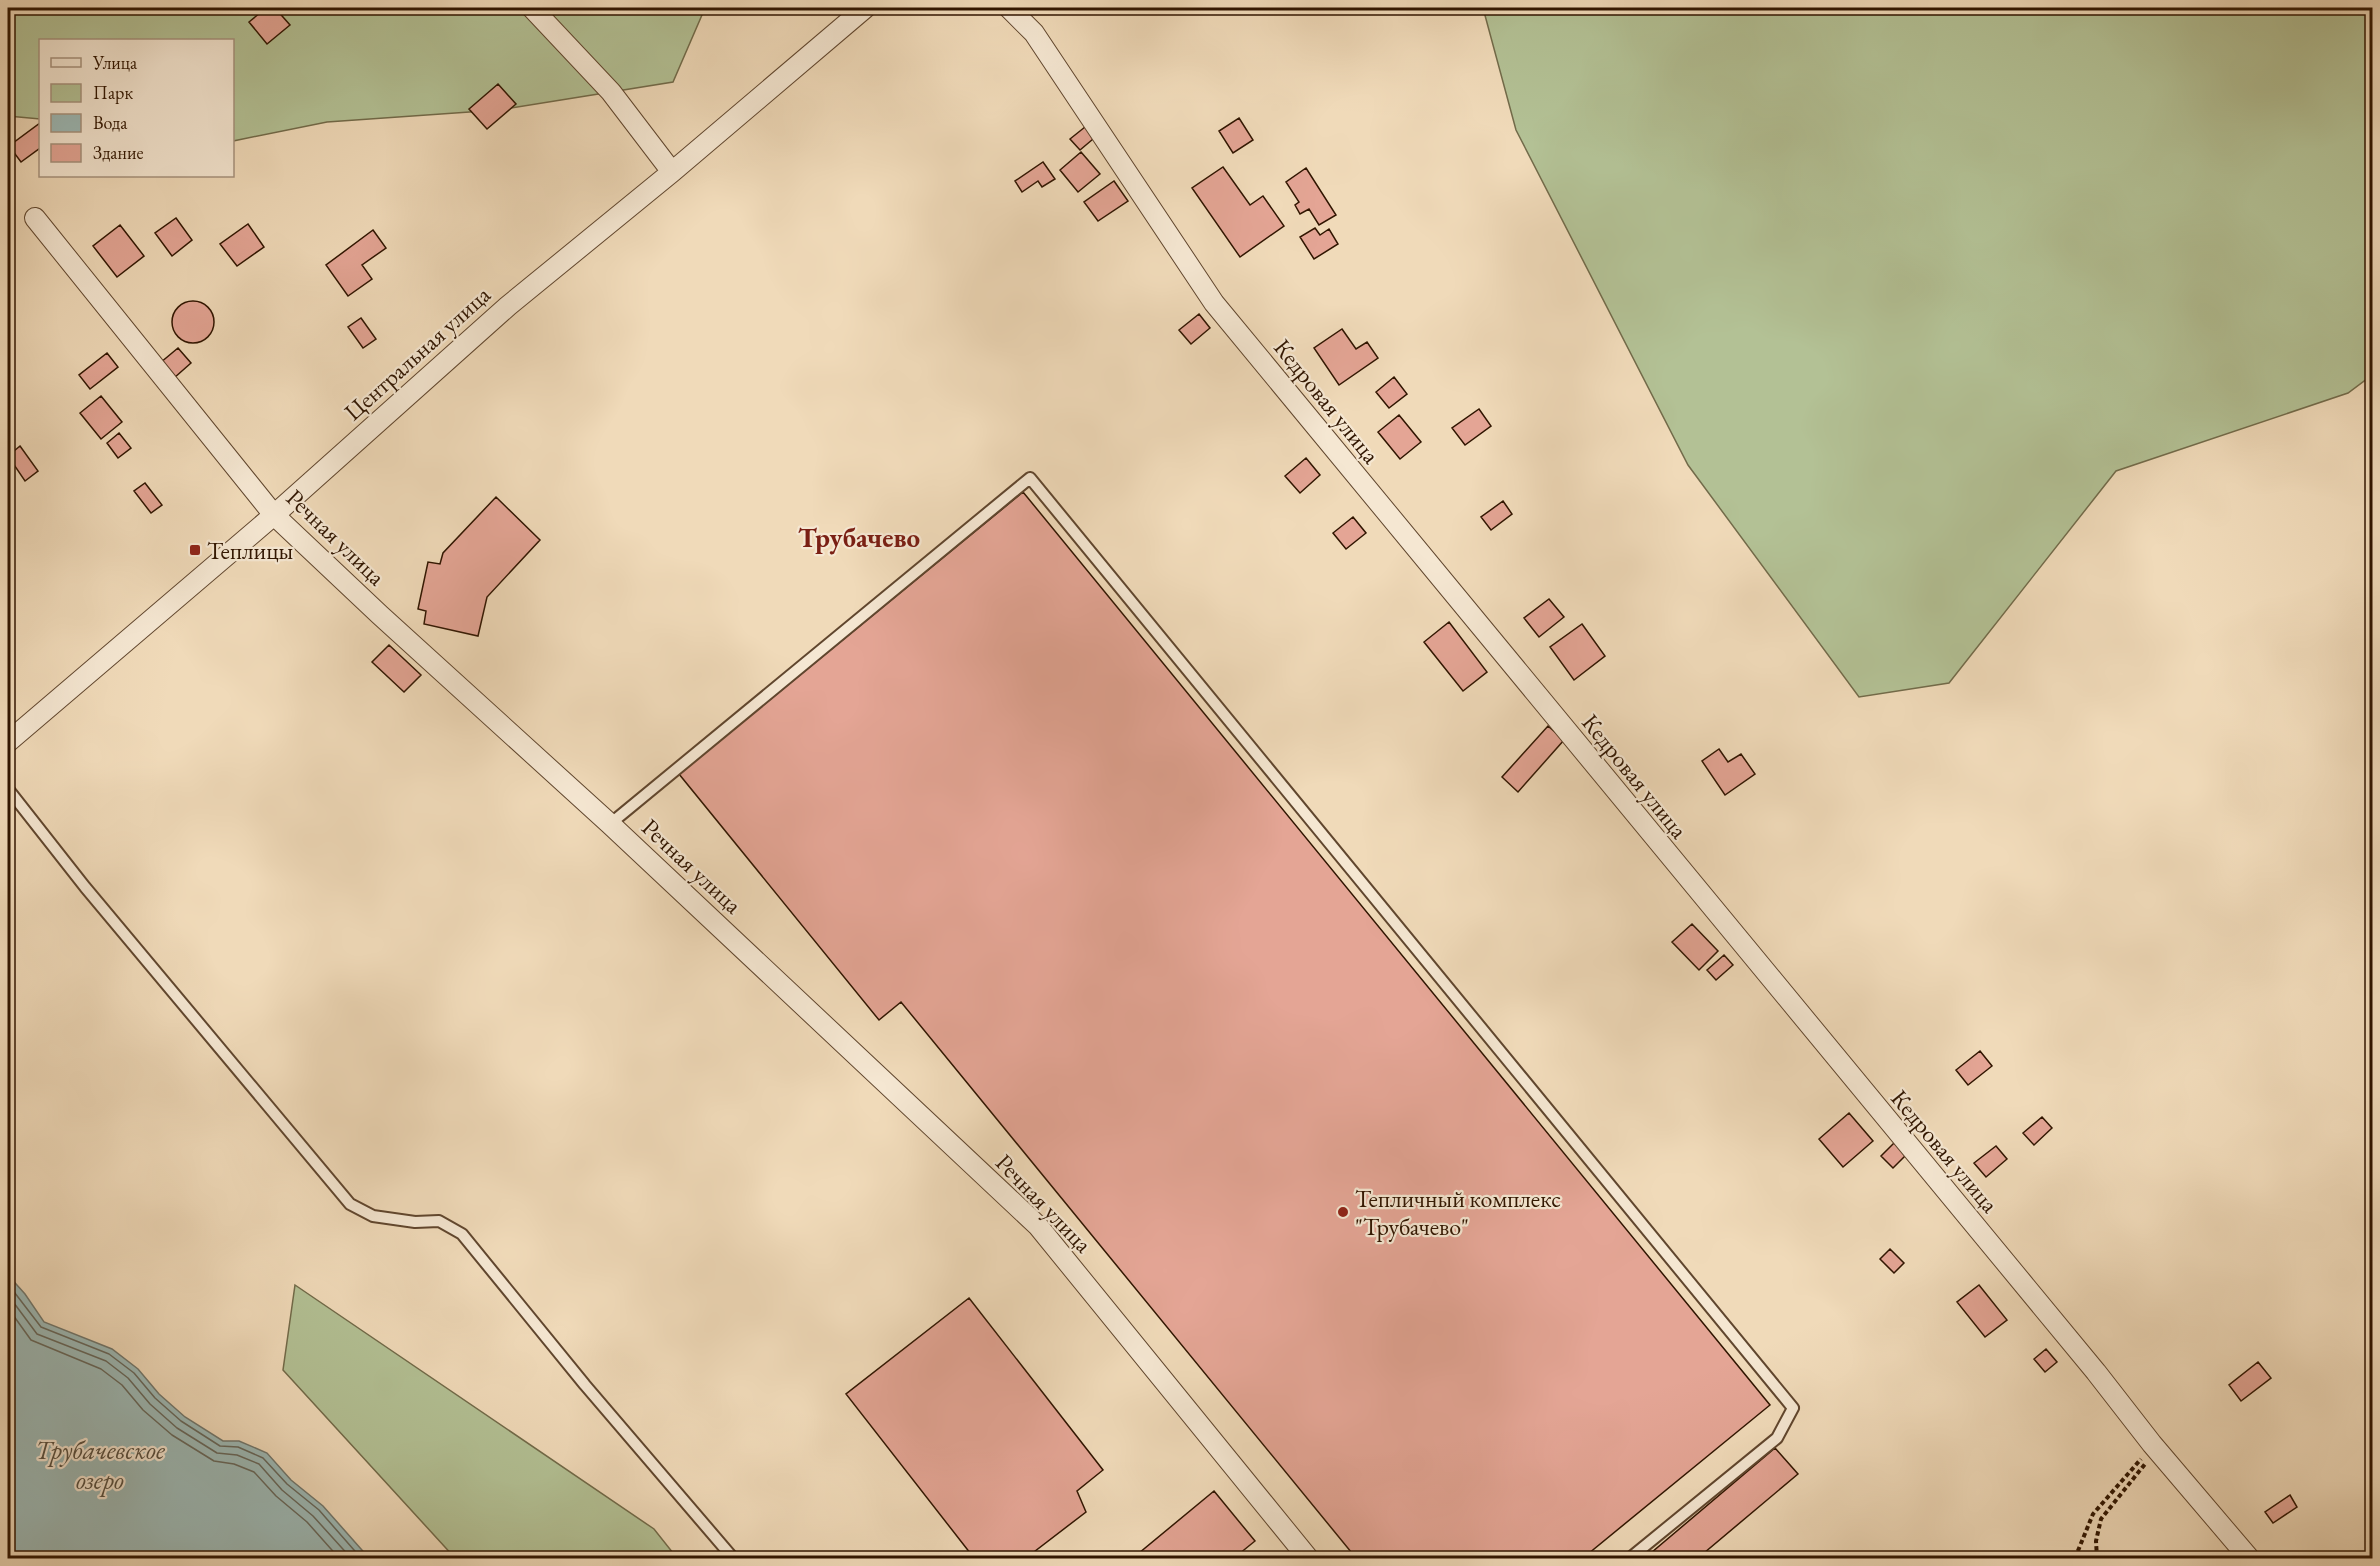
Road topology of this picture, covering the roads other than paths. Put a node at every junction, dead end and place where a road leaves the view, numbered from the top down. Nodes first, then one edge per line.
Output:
1 (532, 8) edge
2 (865, 8) edge
3 (1009, 8) edge
4 (672, 172) junction
5 (35, 218) dead end
6 (274, 515) junction
7 (8, 742) edge
8 (8, 789) edge
9 (610, 824) junction
10 (733, 1558) edge
11 (1308, 1558) edge
12 (1630, 1558) edge
13 (2249, 1558) edge

1 - 4 street
2 - 4 street, Центральная улица
3 - 13 street, Кедровая улица
4 - 6 street, Центральная улица
5 - 6 street, Речная улица
6 - 7 street, Центральная улица
6 - 9 street, Речная улица
8 - 10 lane
9 - 11 street, Речная улица
9 - 12 lane

